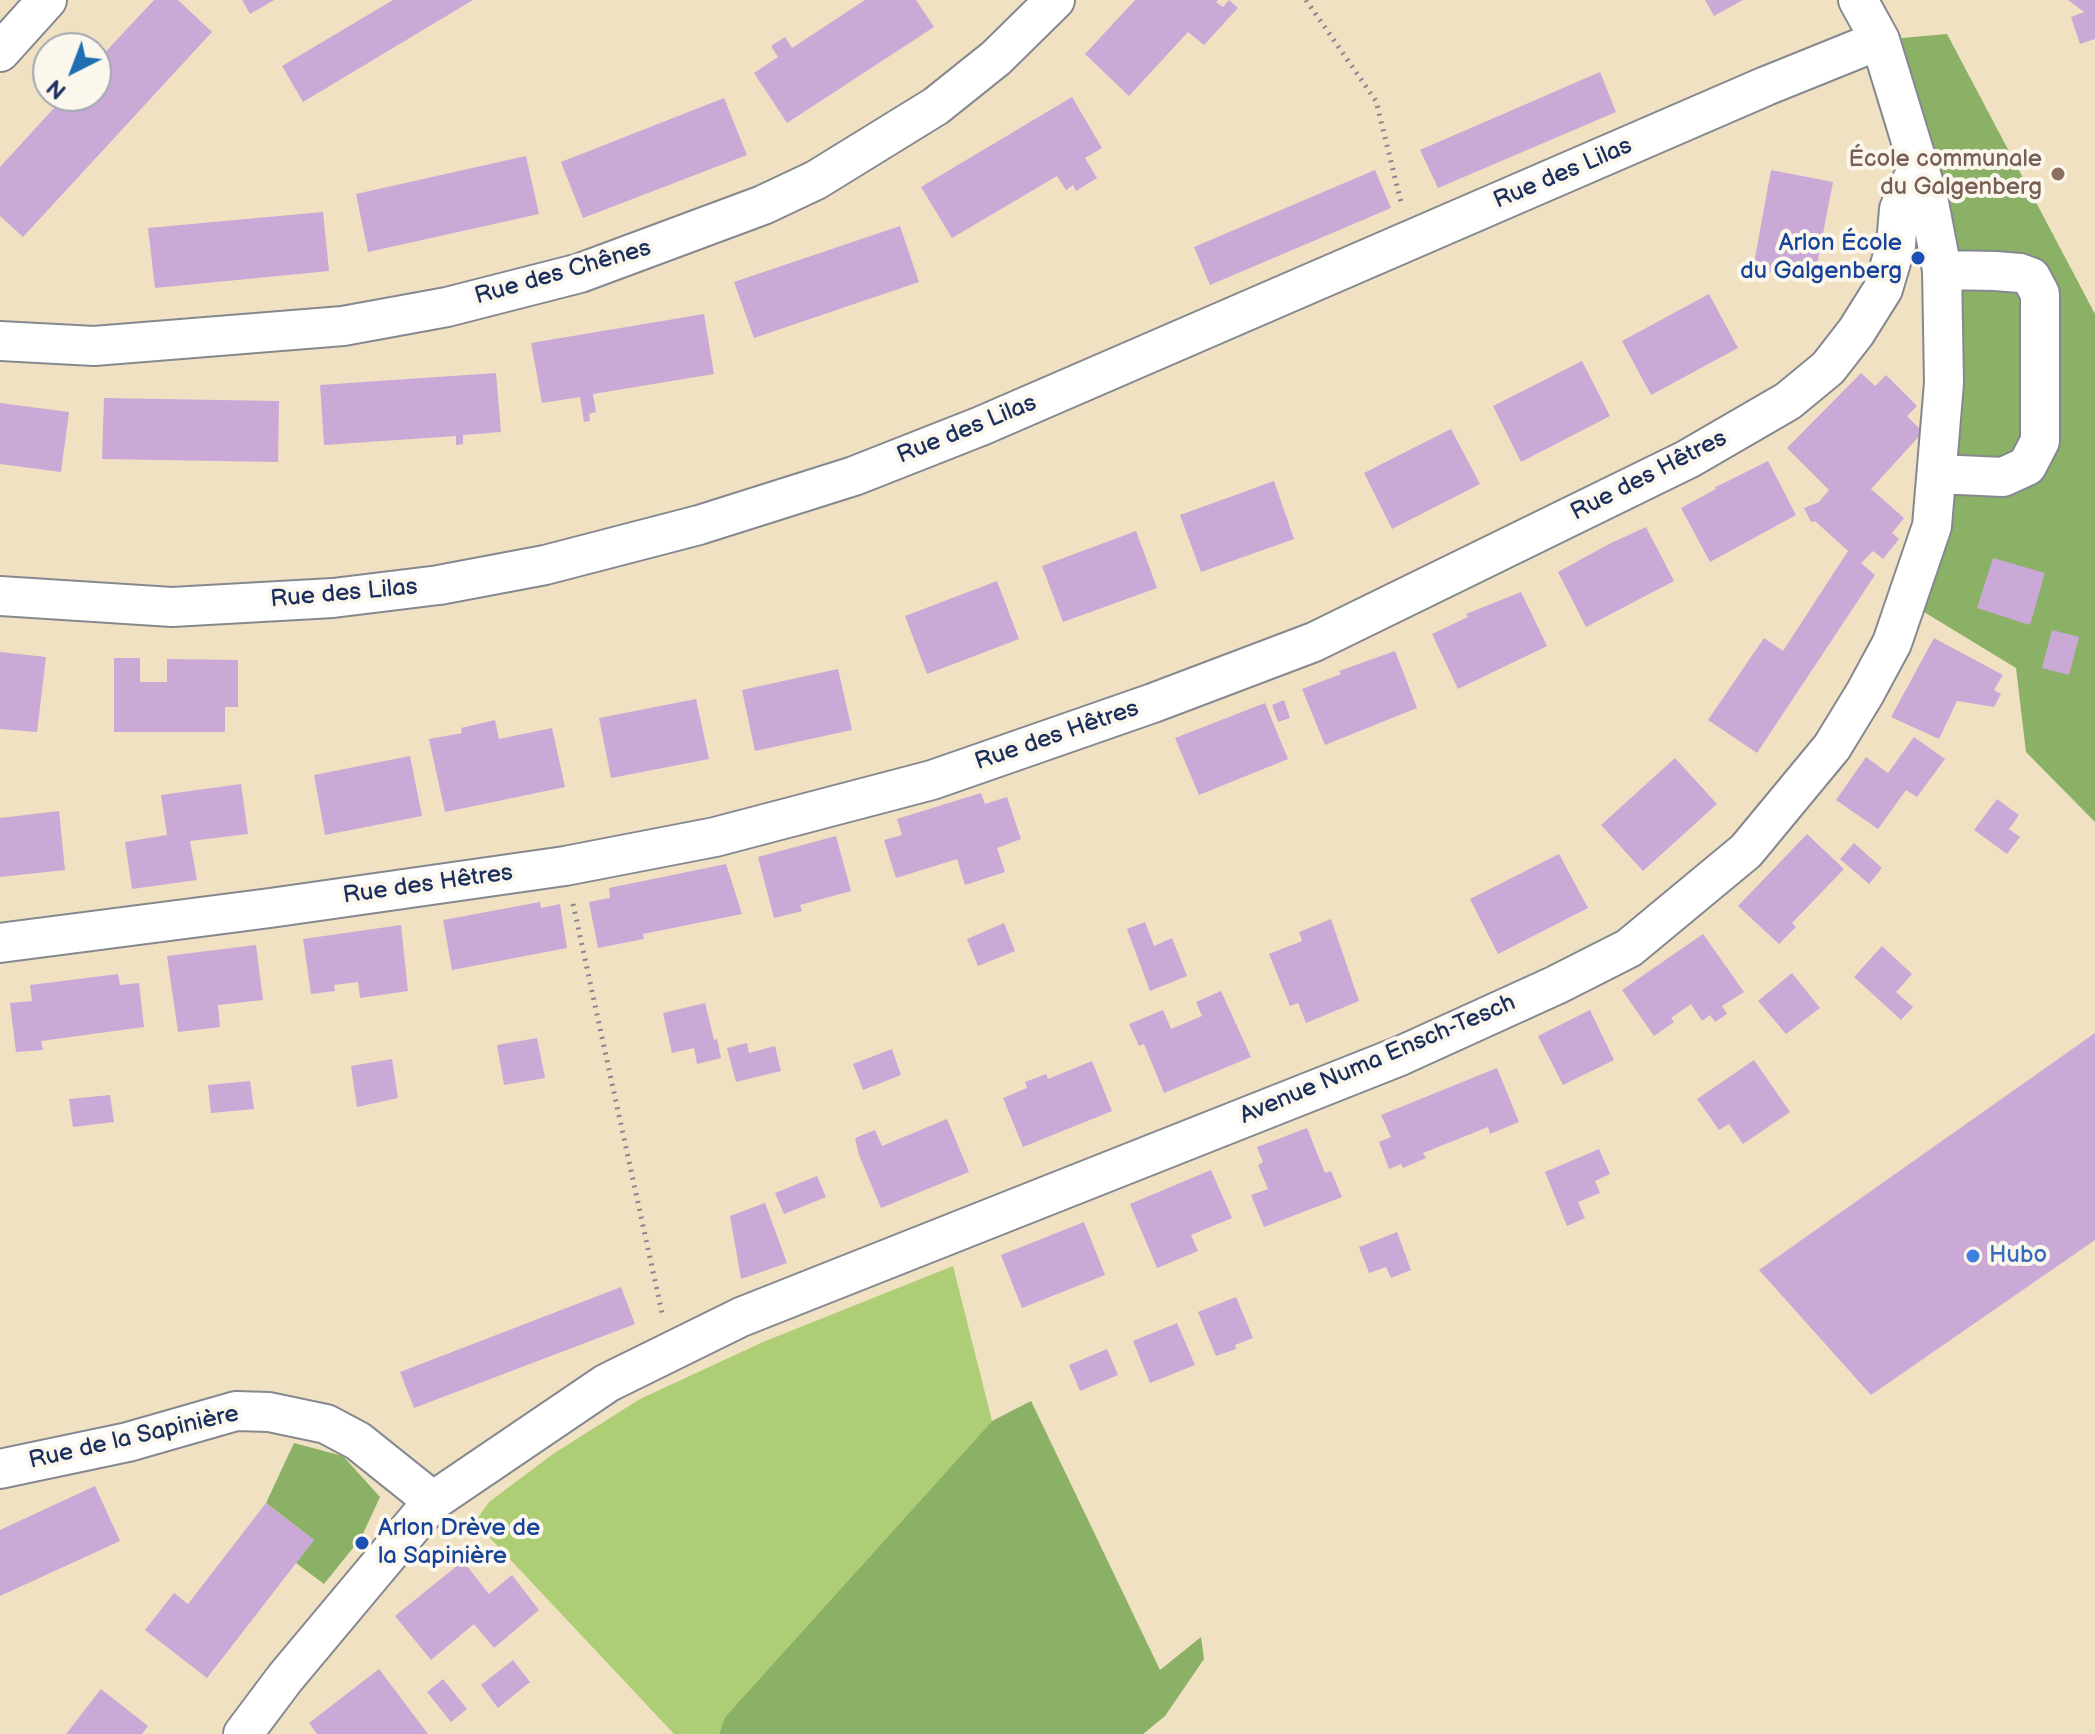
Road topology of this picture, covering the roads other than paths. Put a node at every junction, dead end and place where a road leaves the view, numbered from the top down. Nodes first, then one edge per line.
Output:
1 (47, 0) edge
2 (1055, 0) edge
3 (1858, 0) edge
4 (1880, 40) junction
5 (0, 52) edge
6 (1917, 169) junction
7 (1942, 270) junction
8 (0, 341) edge
9 (1937, 474) junction
10 (0, 596) edge
11 (0, 943) edge
12 (0, 1469) edge
13 (433, 1501) junction
14 (243, 1734) edge

1 - 5 street
2 - 8 street, Rue des Chênes
3 - 4 street, Avenue Numa Ensch-Tesch
4 - 6 street, Avenue Numa Ensch-Tesch
4 - 10 street, Rue des Lilas
6 - 7 street, Avenue Numa Ensch-Tesch
6 - 11 street, Rue des Hêtres
7 - 9 street, Avenue Numa Ensch-Tesch
7 - 9 street
9 - 13 street, Avenue Numa Ensch-Tesch
12 - 13 street, Rue de la Sapinière
13 - 14 street, Avenue Numa Ensch-Tesch

